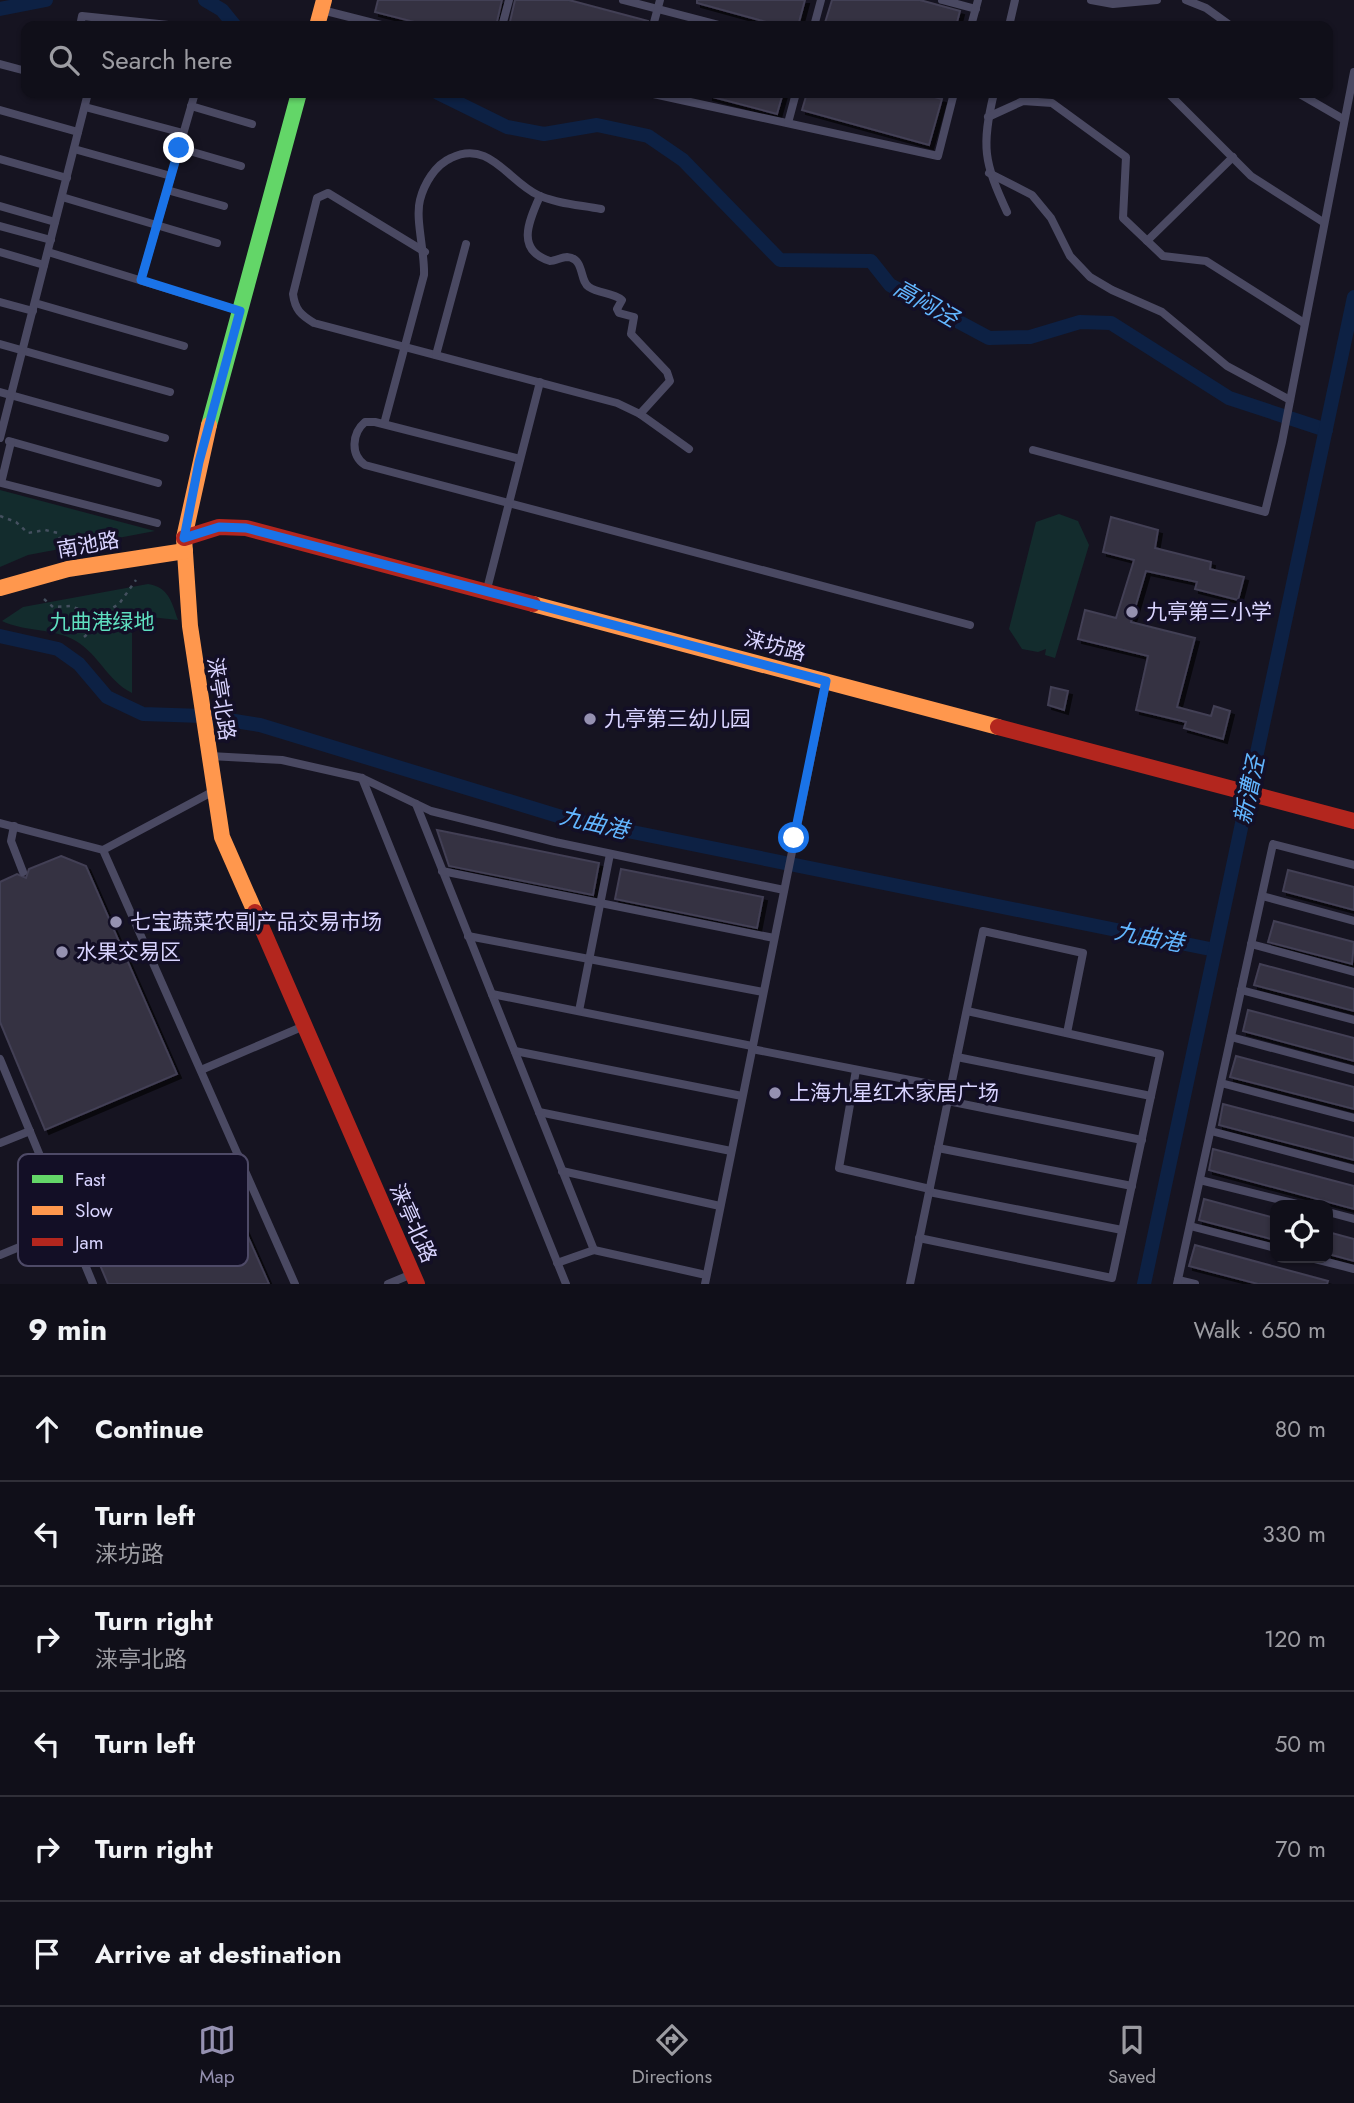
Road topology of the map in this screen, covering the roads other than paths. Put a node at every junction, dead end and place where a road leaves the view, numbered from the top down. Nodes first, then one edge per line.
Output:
1 (509, 0) edge
2 (623, 0) edge
3 (821, 0) edge
4 (942, 0) edge
5 (1015, 0) edge
6 (1091, 0) edge
7 (1157, 0) edge
8 (1186, 0) edge
9 (977, 4) edge
10 (659, 5) edge
11 (321, 12) edge
12 (81, 21) edge
13 (130, 21) edge
14 (362, 21) edge
15 (503, 21) edge
16 (708, 21) edge
17 (815, 21) edge
18 (972, 21) edge
19 (1010, 21) edge
20 (1224, 21) edge
21 (0, 64) edge
22 (21, 70) edge
23 (1354, 72) edge
24 (87, 98) edge
25 (193, 98) edge
26 (298, 98) edge
27 (672, 98) edge
28 (795, 98) edge
29 (953, 98) edge
30 (993, 98) edge
31 (1056, 98) edge
32 (1173, 98) edge
33 (1307, 98) edge
34 (1052, 103) junction
35 (191, 106) junction
36 (85, 107) junction
37 (0, 110) edge
38 (988, 117) junction
39 (1343, 119) junction
40 (788, 123) junction
41 (252, 124) dead end
42 (78, 132) junction
43 (183, 133) junction
44 (179, 148) junction
45 (74, 149) junction
46 (1233, 158) junction
47 (0, 159) edge
48 (241, 166) dead end
49 (989, 173) junction
50 (171, 176) junction
51 (66, 178) junction
52 (167, 190) junction
53 (540, 196) junction
54 (62, 197) junction
55 (0, 206) edge
56 (224, 206) dead end
57 (601, 209) dead end
58 (1007, 212) dead end
59 (55, 222) junction
60 (1323, 222) junction
61 (157, 225) junction
62 (0, 226) edge
63 (51, 240) junction
64 (1147, 241) junction
65 (217, 243) dead end
66 (466, 244) dead end
67 (425, 251) junction
68 (0, 252) edge
69 (48, 252) junction
70 (44, 265) junction
71 (141, 280) junction
72 (0, 302) edge
73 (34, 307) junction
74 (240, 311) junction
75 (1304, 323) junction
76 (0, 344) edge
77 (184, 346) dead end
78 (404, 347) junction
79 (23, 351) junction
80 (436, 355) junction
81 (540, 382) junction
82 (0, 392) edge
83 (170, 392) dead end
84 (11, 395) junction
85 (1290, 396) junction
86 (640, 414) junction
87 (384, 424) junction
88 (0, 438) edge
89 (166, 438) dead end
90 (11, 442) junction
91 (689, 449) dead end
92 (1033, 450) dead end
93 (520, 459) junction
94 (158, 483) dead end
95 (509, 503) junction
96 (158, 523) dead end
97 (185, 545) junction
98 (0, 588) edge
99 (486, 592) junction
100 (970, 625) dead end
101 (826, 681) junction
102 (209, 756) junction
103 (362, 778) junction
104 (214, 791) junction
105 (416, 804) junction
106 (1354, 821) edge
107 (0, 822) edge
108 (15, 826) junction
109 (103, 850) junction
110 (610, 854) junction
111 (1354, 865) edge
112 (442, 871) junction
113 (23, 872) dead end
114 (784, 887) junction
115 (1262, 896) junction
116 (601, 903) junction
117 (1354, 921) edge
118 (468, 936) junction
119 (774, 938) junction
120 (1251, 944) junction
121 (589, 959) junction
122 (1354, 972) edge
123 (1241, 990) junction
124 (763, 992) junction
125 (492, 994) junction
126 (967, 1011) junction
127 (579, 1012) junction
128 (1354, 1020) edge
129 (304, 1026) junction
130 (1067, 1033) junction
131 (1231, 1037) junction
132 (752, 1048) junction
133 (514, 1051) junction
134 (957, 1057) junction
135 (0, 1059) edge
136 (2, 1069) edge
137 (201, 1070) junction
138 (856, 1070) junction
139 (1354, 1070) edge
140 (1221, 1083) junction
141 (951, 1088) junction
142 (742, 1096) junction
143 (1151, 1096) junction
144 (948, 1101) junction
145 (539, 1112) junction
146 (1354, 1118) edge
147 (30, 1130) junction
148 (1211, 1131) junction
149 (1142, 1140) junction
150 (0, 1143) edge
151 (938, 1148) junction
152 (731, 1151) junction
153 (40, 1154) edge
154 (238, 1154) edge
155 (1354, 1169) edge
156 (562, 1171) junction
157 (248, 1177) edge
158 (1200, 1180) junction
159 (1132, 1186) junction
160 (929, 1190) junction
161 (1281, 1200) edge
162 (720, 1206) junction
163 (1333, 1213) edge
164 (1354, 1219) edge
165 (1190, 1226) junction
166 (1122, 1230) junction
167 (919, 1238) junction
168 (18, 1247) edge
169 (1270, 1247) edge
170 (594, 1250) junction
171 (0, 1255) edge
172 (557, 1263) junction
173 (1331, 1263) edge
174 (86, 1266) edge
175 (1354, 1269) edge
176 (415, 1279) edge
177 (705, 1279) edge
178 (1178, 1282) edge
179 (93, 1284) edge
180 (295, 1284) edge
181 (388, 1284) edge
182 (566, 1284) edge
183 (909, 1284) edge
184 (1195, 1284) edge

1 - 15 lane
2 - 10 lane
3 - 17 lane
4 - 9 lane
5 - 19 lane
6 - 7 lane
8 - 20 lane
9 - 18 lane
10 - 16 lane
11 - 14 lane
12 - 13 lane
21 - 22 lane
23 - 39 lane
24 - 36 lane
25 - 35 lane
26 - 74 street, 涞亭北路
27 - 40 lane
28 - 40 lane
29 - 40 lane
30 - 38 lane
31 - 34 lane
32 - 46 lane
33 - 39 lane
34 - 38 lane
34 - 64 lane
35 - 41 lane
35 - 43 lane
36 - 42 lane
36 - 43 lane
37 - 42 lane
38 - 49 lane
39 - 60 lane
42 - 45 lane
43 - 44 lane
44 - 48 lane
44 - 50 lane
45 - 50 lane
45 - 51 lane
46 - 60 lane
46 - 64 lane
47 - 51 lane
49 - 58 lane
49 - 85 lane
50 - 52 lane
51 - 54 lane
52 - 56 lane
52 - 61 lane
53 - 57 lane
53 - 67 lane
53 - 86 lane
54 - 59 lane
54 - 61 lane
55 - 59 lane
59 - 63 lane
60 - 75 lane
61 - 65 lane
61 - 71 lane
62 - 63 lane
63 - 69 lane
64 - 75 lane
66 - 80 lane
67 - 78 lane
67 - 78 lane
68 - 70 lane
69 - 70 lane
69 - 71 lane
70 - 73 lane
71 - 74 lane
72 - 73 lane
73 - 77 lane
73 - 79 lane
74 - 97 street, 涞亭北路
75 - 85 lane
76 - 79 lane
78 - 80 lane
78 - 87 lane
79 - 83 lane
79 - 84 lane
80 - 81 lane
81 - 86 lane
81 - 93 lane
82 - 84 lane
84 - 88 lane
84 - 89 lane
85 - 92 lane
86 - 91 lane
87 - 93 lane
87 - 95 lane
88 - 90 lane
90 - 94 lane
90 - 96 lane
93 - 95 lane
95 - 99 lane
95 - 100 lane
97 - 98 street, 南池路
97 - 99 street, 涞坊路
97 - 102 street, 涞亭北路
99 - 101 street, 涞坊路
101 - 106 street, 涞坊路
101 - 114 lane
102 - 103 lane
102 - 104 street, 涞亭北路
103 - 105 lane
103 - 172 lane
104 - 109 lane
104 - 129 street, 涞亭北路
105 - 110 lane
105 - 112 lane
107 - 108 lane
108 - 109 lane
108 - 113 lane
109 - 137 lane
110 - 114 lane
110 - 116 lane
111 - 115 lane
112 - 116 lane
112 - 118 lane
114 - 119 lane
115 - 117 lane
115 - 120 lane
116 - 119 lane
116 - 121 lane
118 - 121 lane
118 - 125 lane
119 - 124 lane
120 - 122 lane
120 - 123 lane
121 - 124 lane
121 - 127 lane
123 - 128 lane
123 - 131 lane
124 - 132 lane
125 - 127 lane
125 - 133 lane
126 - 130 lane
126 - 130 lane
126 - 134 lane
127 - 132 lane
129 - 137 lane
129 - 176 street, 涞亭北路
130 - 143 lane
131 - 139 lane
131 - 140 lane
132 - 138 lane
132 - 142 lane
133 - 142 lane
133 - 145 lane
134 - 141 lane
134 - 143 lane
135 - 136 lane
136 - 147 lane
137 - 154 lane
138 - 141 lane
138 - 160 lane
140 - 146 lane
140 - 148 lane
141 - 144 lane
142 - 152 lane
143 - 149 lane
144 - 149 lane
144 - 151 lane
145 - 152 lane
145 - 156 lane
147 - 150 lane
147 - 153 lane
148 - 155 lane
148 - 158 lane
149 - 159 lane
151 - 159 lane
151 - 160 lane
152 - 162 lane
156 - 162 lane
156 - 170 lane
157 - 180 lane
158 - 161 lane
158 - 165 lane
159 - 166 lane
160 - 166 lane
160 - 167 lane
162 - 177 lane
163 - 164 lane
165 - 169 lane
165 - 178 lane
166 - 167 lane
167 - 183 lane
168 - 171 lane
170 - 172 lane
170 - 177 lane
172 - 182 lane
173 - 175 lane
174 - 179 lane
176 - 181 lane
178 - 184 lane

